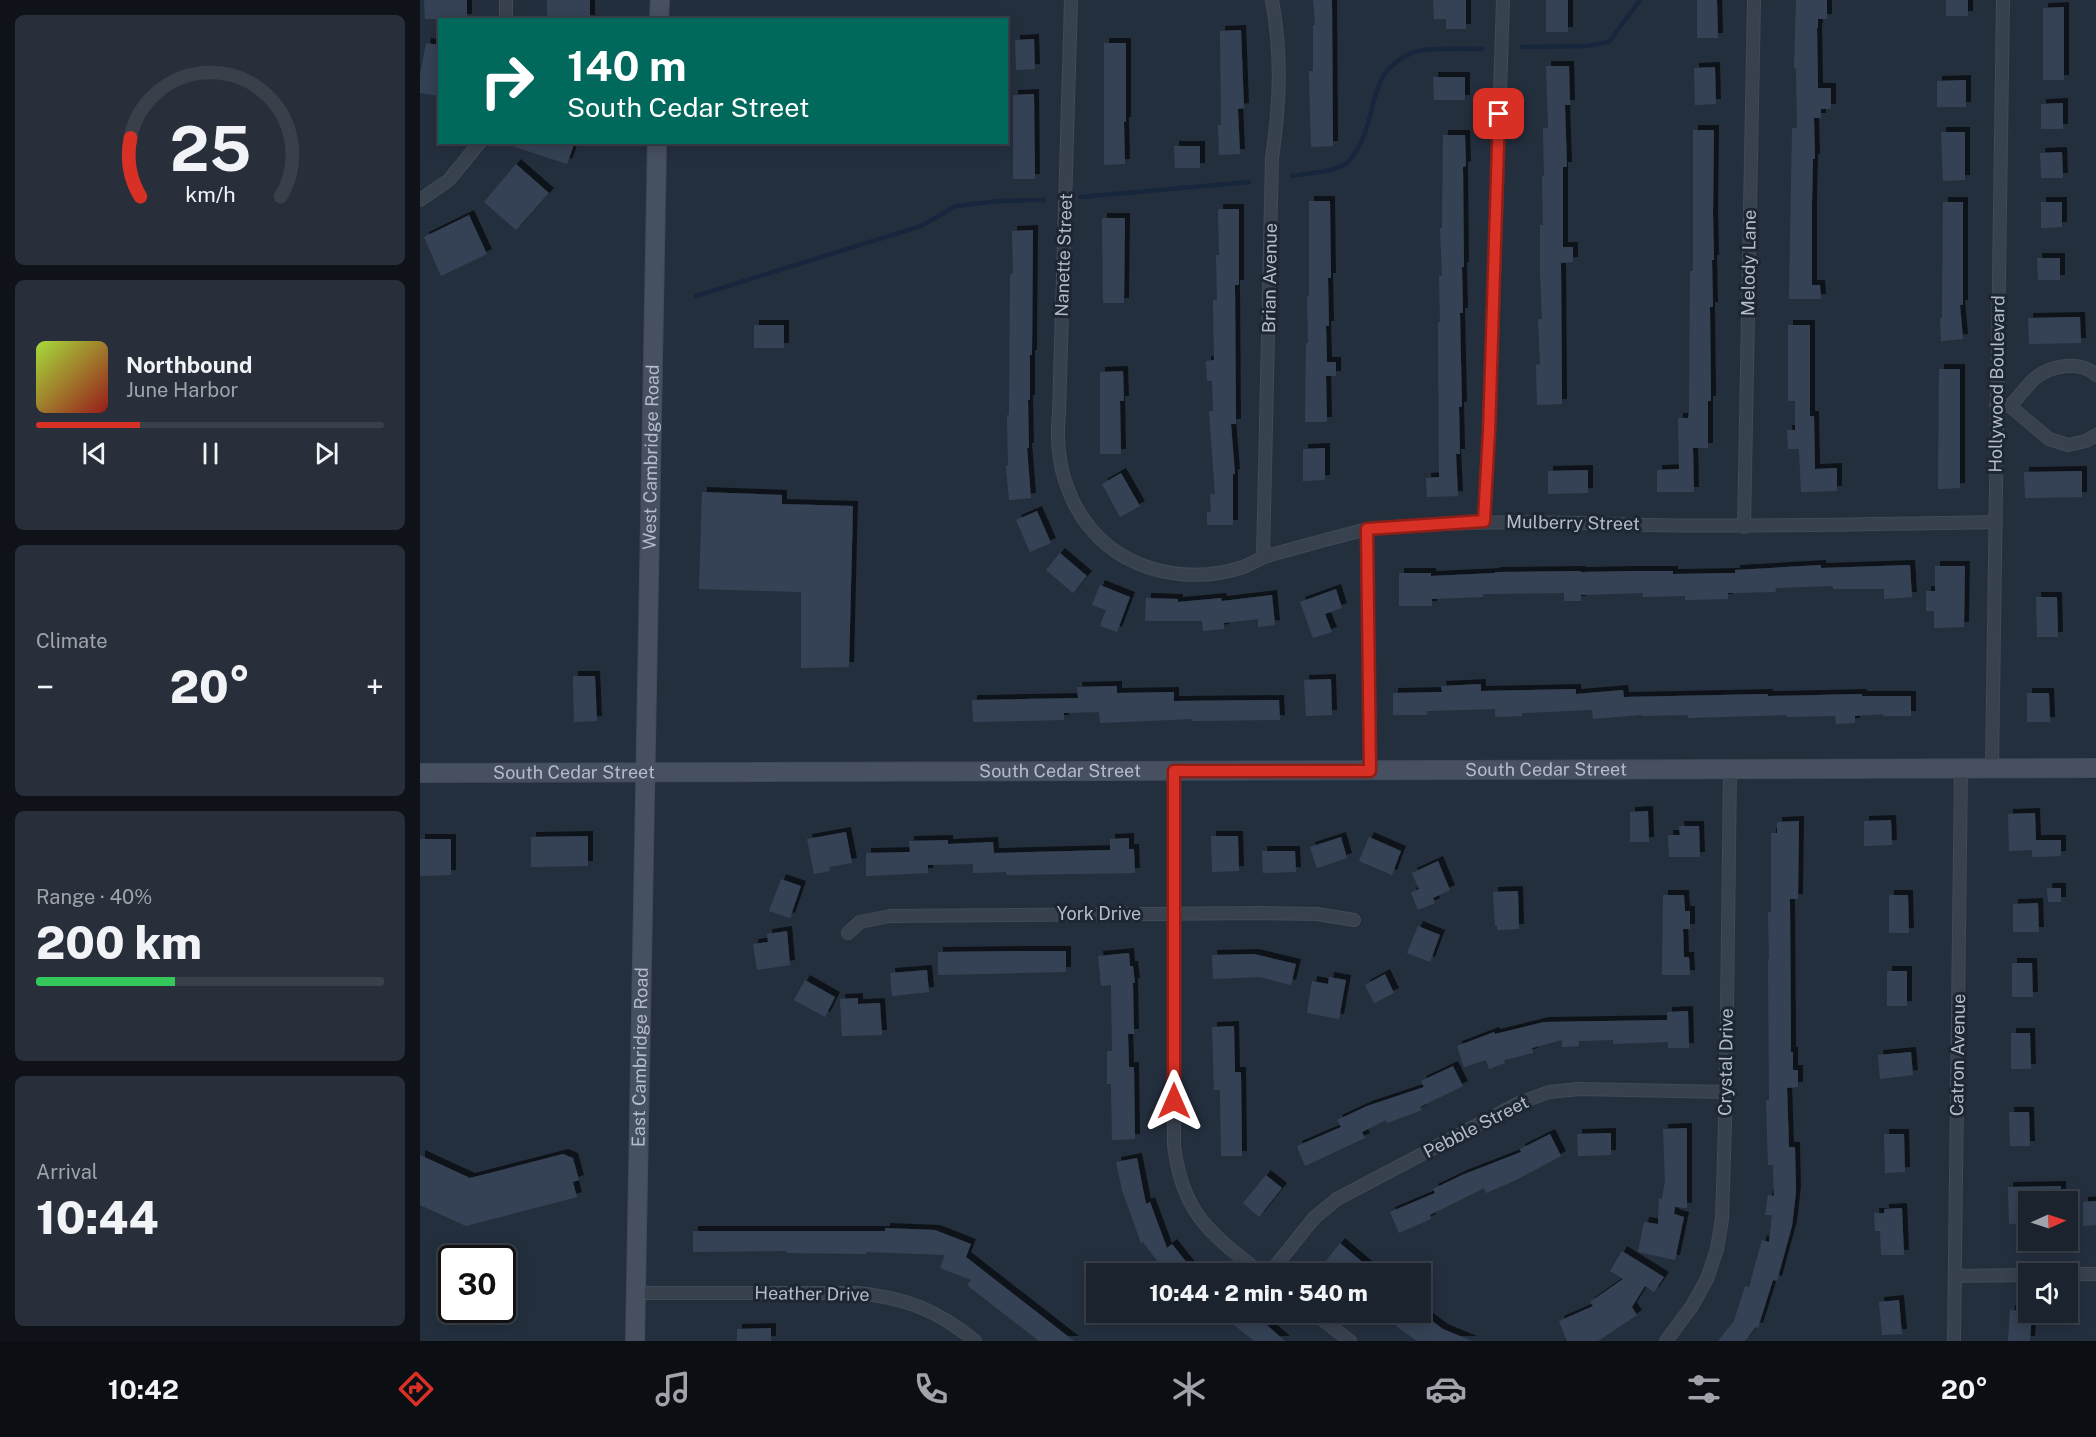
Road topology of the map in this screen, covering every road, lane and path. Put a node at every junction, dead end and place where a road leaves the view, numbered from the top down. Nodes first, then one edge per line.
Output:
1 (506, 0) edge
2 (660, 0) edge
3 (1071, 0) edge
4 (1272, 0) edge
5 (1503, 0) edge
6 (1754, 0) edge
7 (2003, 0) edge
8 (506, 18) edge
9 (659, 18) edge
10 (478, 144) edge
11 (657, 144) edge
12 (420, 200) edge
13 (2096, 375) edge
14 (1996, 405) junction
15 (2010, 406) junction
16 (2096, 435) edge
17 (1075, 506) joint
18 (1484, 521) junction
19 (1996, 522) junction
20 (1744, 527) junction
21 (1367, 529) junction
22 (1263, 558) junction
23 (1961, 768) junction
24 (1992, 768) junction
25 (2096, 768) edge
26 (1730, 769) junction
27 (1174, 771) junction
28 (1370, 771) junction
29 (420, 772) edge
30 (645, 773) junction
31 (1173, 914) junction
32 (1354, 920) dead end
33 (848, 933) dead end
34 (1726, 1092) junction
35 (1248, 1263) edge
36 (1278, 1263) edge
37 (2078, 1274) edge
38 (2096, 1274) edge
39 (2018, 1275) edge
40 (1955, 1276) junction
41 (636, 1293) junction
42 (1327, 1323) edge
43 (635, 1341) edge
44 (975, 1341) edge
45 (1350, 1341) edge
46 (1666, 1341) edge
47 (1954, 1341) edge

1 - 8 street
2 - 9 main road
3 - 17 street, Nanette Street
4 - 22 street, Brian Avenue
5 - 18 street
6 - 20 street, Melody Lane
7 - 14 street, Hollywood Boulevard
10 - 12 street
11 - 30 main road, West Cambridge Road
13 - 15 street
14 - 15 street
14 - 19 street, Hollywood Boulevard
15 - 16 street
17 - 22 street, Mulberry Street
18 - 20 street, Mulberry Street
18 - 21 street, Mulberry Street
19 - 20 street, Mulberry Street
19 - 24 street, Hollywood Boulevard
21 - 22 street, Mulberry Street
21 - 28 street
23 - 24 main road, South Cedar Street
23 - 26 main road, South Cedar Street
23 - 40 street, Catron Avenue
24 - 25 main road, South Cedar Street
26 - 28 main road, South Cedar Street
26 - 34 street, Crystal Drive
27 - 28 main road, South Cedar Street
27 - 30 main road, South Cedar Street
27 - 31 street
29 - 30 main road, South Cedar Street
30 - 41 main road, East Cambridge Road
31 - 32 street, York Drive
31 - 33 street, York Drive
31 - 35 street
34 - 36 street, Pebble Street
34 - 46 street, Crystal Drive
37 - 38 street
39 - 40 street
40 - 47 street, Catron Avenue
41 - 43 main road, East Cambridge Road
41 - 44 street, Heather Drive
42 - 45 street

